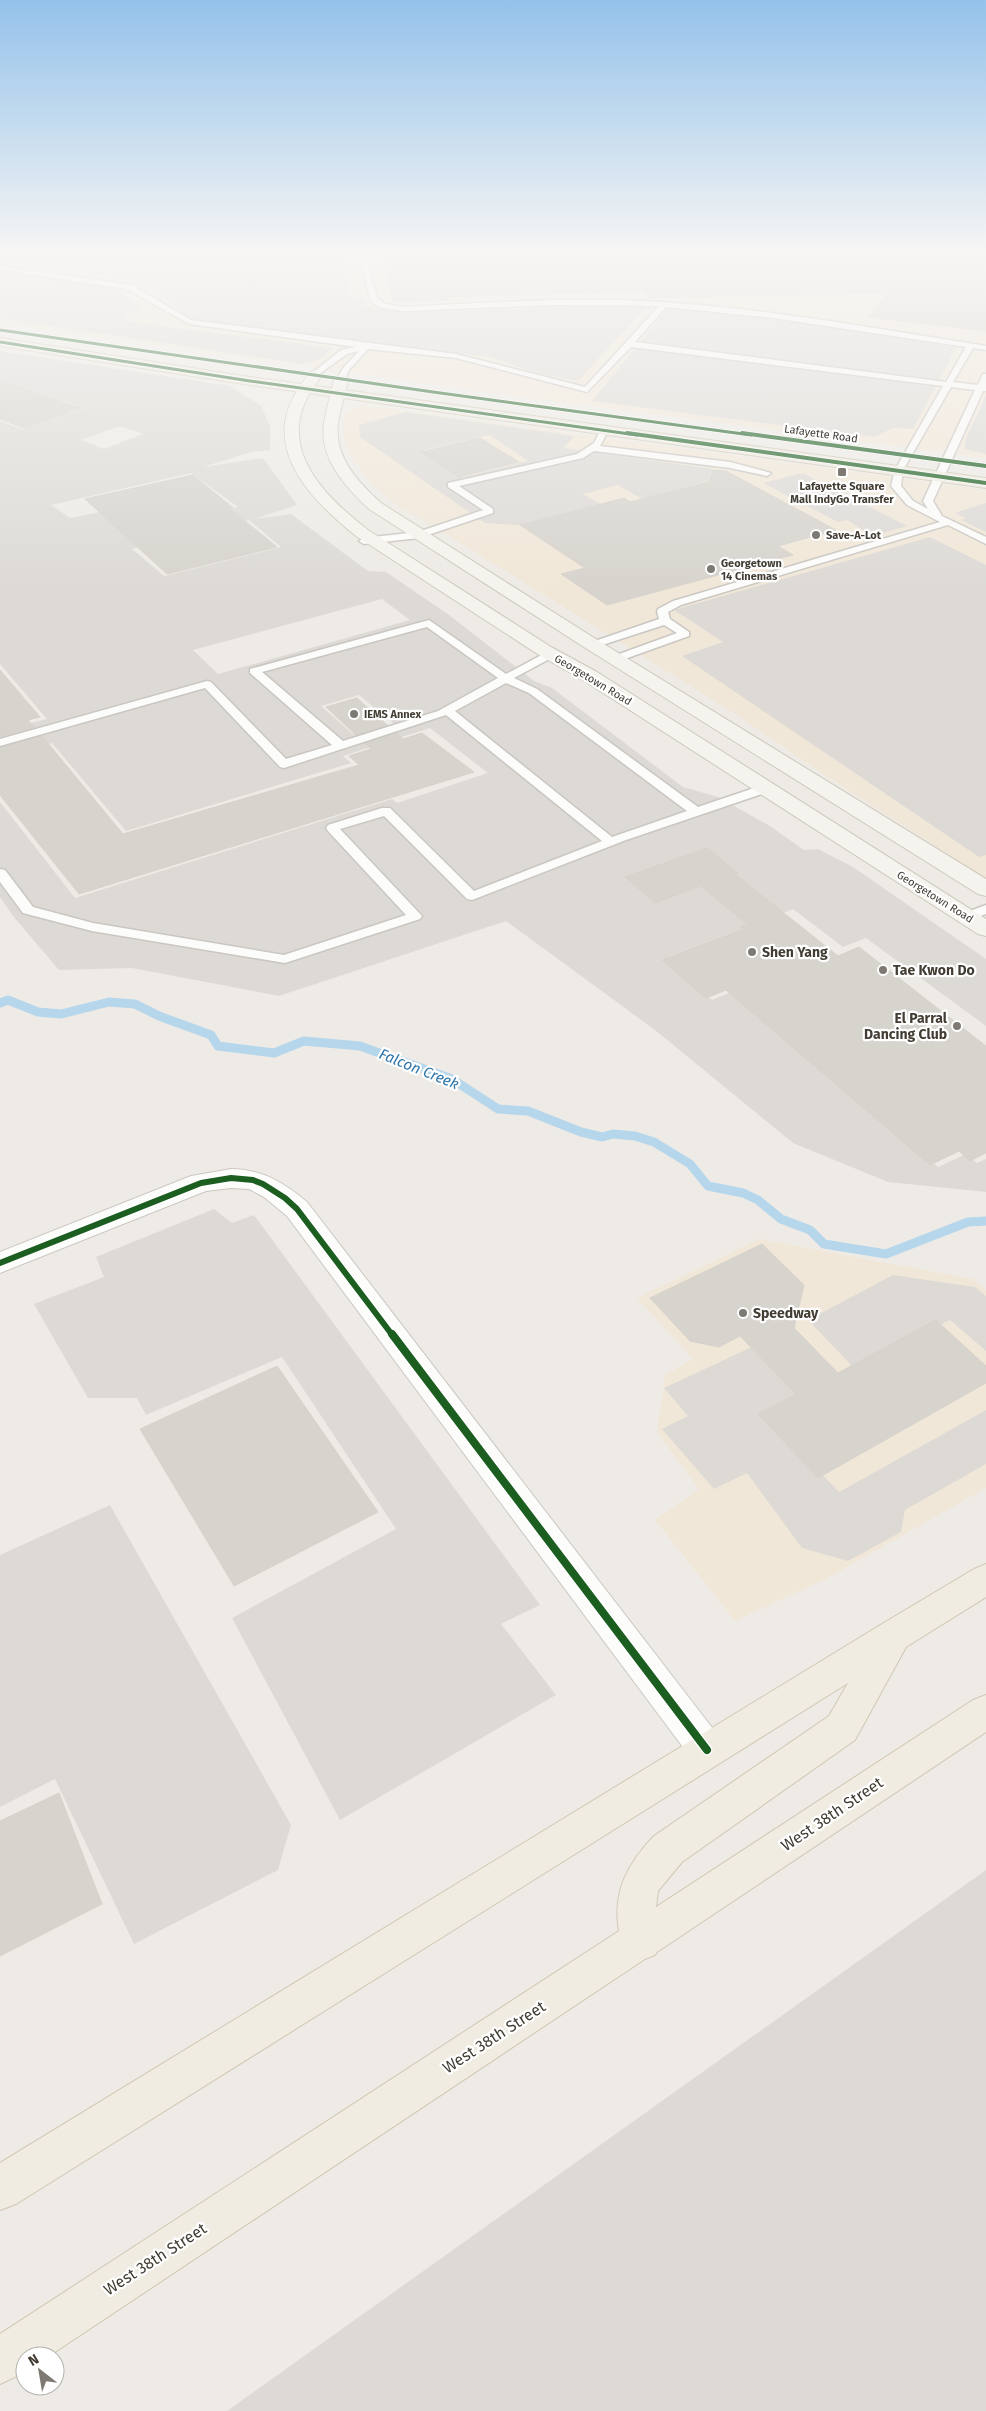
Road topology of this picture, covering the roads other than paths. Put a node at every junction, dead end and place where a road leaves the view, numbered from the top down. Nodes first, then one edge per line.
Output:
1 (171, 364) edge
2 (204, 364) edge
3 (331, 364) edge
4 (351, 364) edge
5 (485, 364) edge
6 (611, 364) edge
7 (785, 364) edge
8 (961, 364) edge
9 (986, 376) edge
10 (310, 381) junction
11 (949, 384) junction
12 (340, 386) junction
13 (983, 388) edge
14 (605, 429) junction
15 (592, 448) junction
16 (908, 455) junction
17 (946, 461) junction
18 (986, 466) edge
19 (899, 470) junction
20 (767, 473) dead end
21 (941, 476) junction
22 (986, 482) edge
23 (938, 516) junction
24 (949, 522) junction
25 (419, 535) junction
26 (368, 540) junction
27 (986, 541) edge
28 (665, 621) junction
29 (593, 645) junction
30 (551, 654) junction
31 (615, 658) junction
32 (505, 678) junction
33 (447, 710) junction
34 (0, 742) edge
35 (341, 746) junction
36 (764, 789) junction
37 (697, 812) junction
38 (611, 842) junction
39 (0, 873) edge
40 (986, 889) edge
41 (986, 909) edge
42 (967, 917) junction
43 (986, 929) edge
44 (0, 1263) edge
45 (986, 1579) edge
46 (895, 1633) junction
47 (986, 1712) edge
48 (707, 1750) junction
49 (641, 1941) junction
50 (0, 2188) edge
51 (0, 2361) edge

1 - 10 main road, Lafayette Road
2 - 10 main road, Lafayette Road
3 - 10 lane
4 - 12 lane
5 - 6 lane
7 - 11 lane
8 - 11 lane
9 - 13 lane
10 - 12 main road, Lafayette Road
10 - 26 main road, Georgetown Road
11 - 13 lane
11 - 16 lane
12 - 14 main road, Lafayette Road
12 - 16 main road, Lafayette Road
12 - 25 main road
13 - 17 lane
14 - 15 lane
14 - 19 main road, Lafayette Road
15 - 20 lane
15 - 25 lane
16 - 17 main road, Lafayette Road
16 - 19 lane
17 - 18 main road, Lafayette Road
17 - 21 lane
19 - 21 main road, Lafayette Road
19 - 23 lane
21 - 22 main road, Lafayette Road
21 - 23 lane
23 - 24 lane
24 - 27 lane
24 - 28 lane
25 - 26 lane
25 - 29 main road
26 - 30 main road, Georgetown Road
28 - 29 lane
28 - 31 lane
29 - 31 main road
30 - 32 lane
30 - 36 main road, Georgetown Road
31 - 40 main road
32 - 33 lane
32 - 35 lane
32 - 37 lane
33 - 35 lane
33 - 38 lane
34 - 35 lane
36 - 37 lane
36 - 42 main road, Georgetown Road
37 - 38 lane
38 - 39 lane
41 - 42 lane
42 - 43 main road, Georgetown Road
44 - 48 street
45 - 46 main road
46 - 48 main road
46 - 49 main road
47 - 49 main road, West 38th Street
48 - 50 main road
49 - 51 main road, West 38th Street

